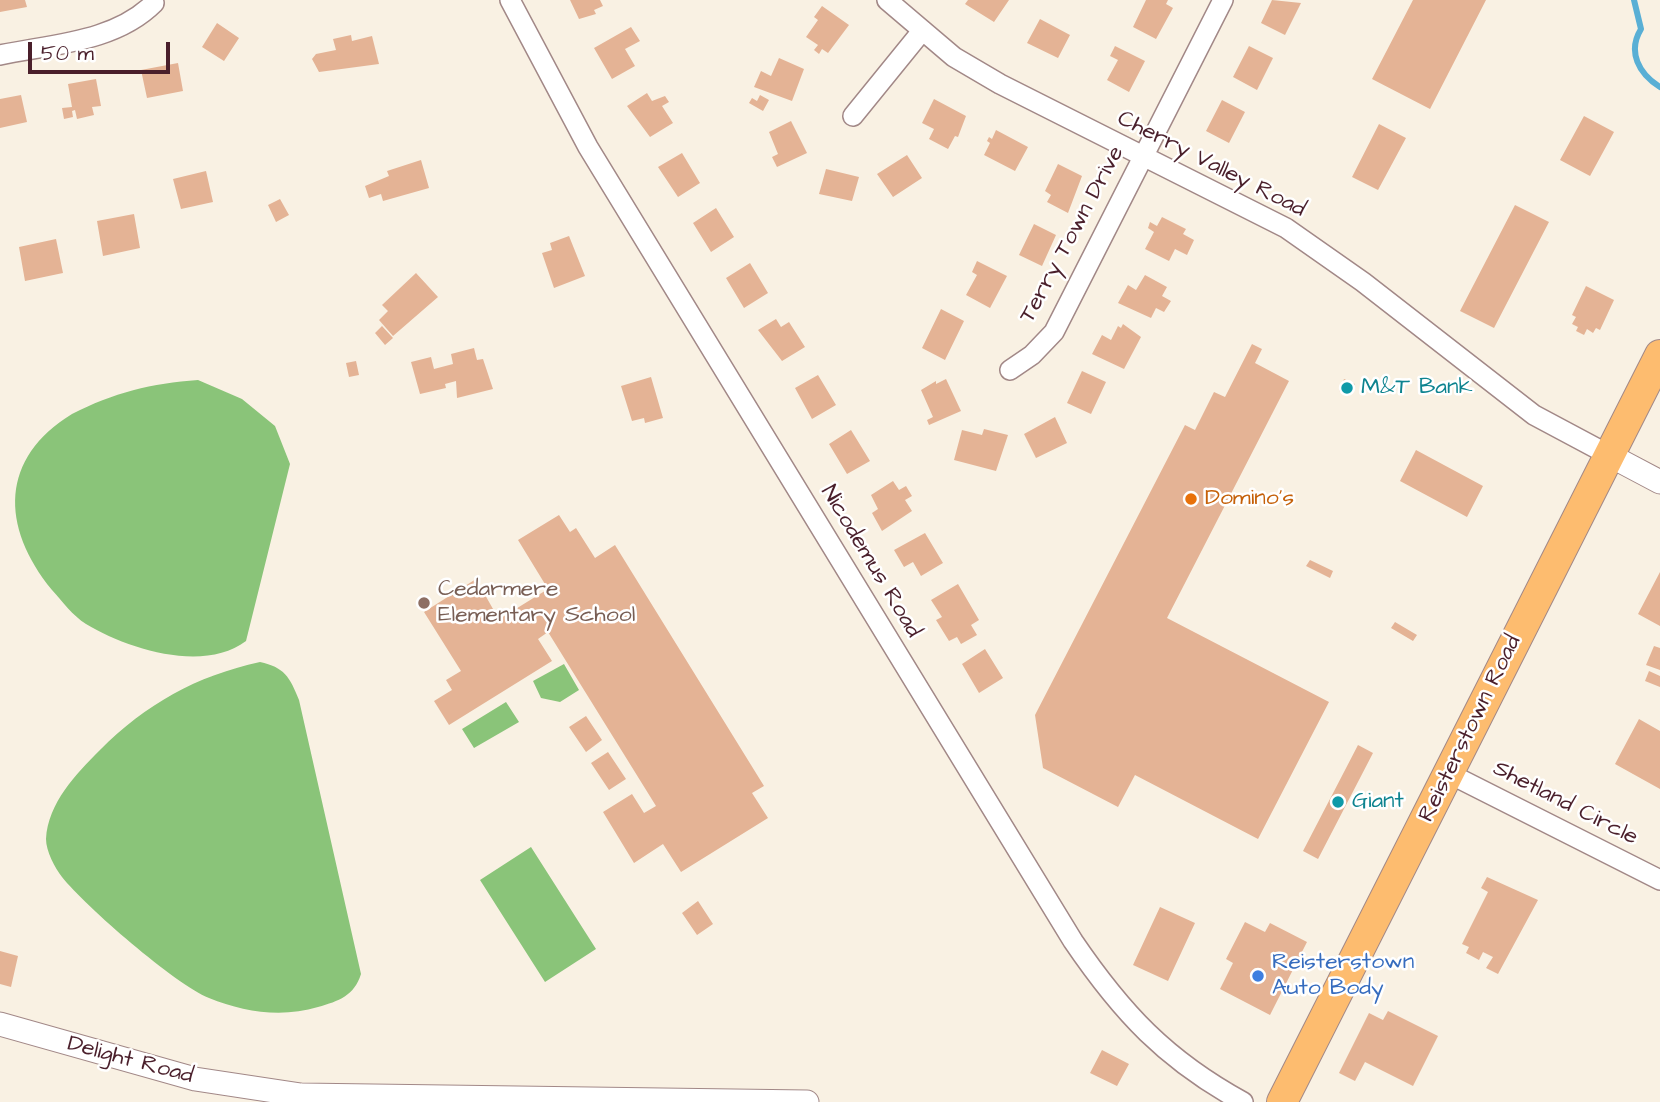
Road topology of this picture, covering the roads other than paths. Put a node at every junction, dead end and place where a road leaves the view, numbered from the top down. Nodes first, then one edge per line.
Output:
1 (510, 0) edge
2 (887, 0) edge
3 (1223, 0) edge
4 (154, 3) dead end
5 (922, 32) junction
6 (0, 55) edge
7 (853, 116) dead end
8 (1143, 157) junction
9 (1660, 355) edge
10 (1010, 370) dead end
11 (1609, 455) junction
12 (1660, 482) edge
13 (1448, 773) junction
14 (1660, 880) edge
15 (0, 1024) edge
16 (807, 1102) edge
17 (1243, 1102) edge
18 (1282, 1102) edge

1 - 17 street, Nicodemus Road
2 - 5 street, Cherry Valley Road
3 - 8 street, Terry Town Drive
4 - 6 street
5 - 7 street
5 - 8 street, Cherry Valley Road
8 - 10 street, Terry Town Drive
8 - 11 street, Cherry Valley Road
9 - 11 main road, Reisterstown Road
11 - 12 street
11 - 13 main road, Reisterstown Road
13 - 14 street, Shetland Circle
13 - 18 main road, Reisterstown Road
15 - 16 street, Delight Road

